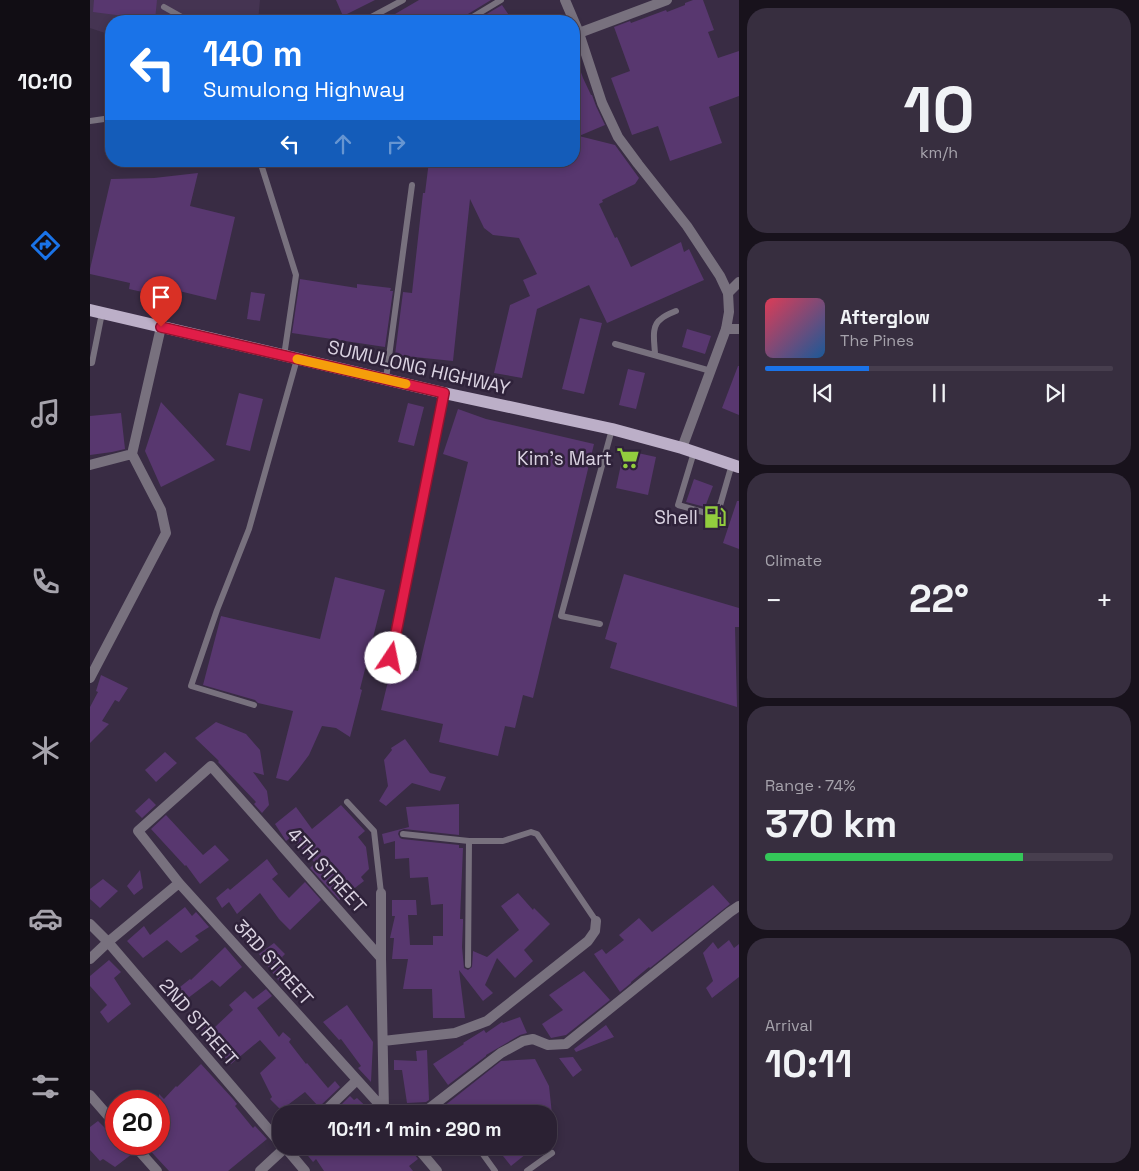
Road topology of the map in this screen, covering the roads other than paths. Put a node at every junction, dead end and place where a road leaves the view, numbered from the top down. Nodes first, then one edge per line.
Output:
1 (403, 0) edge
2 (501, 0) edge
3 (565, 0) edge
4 (667, 0) edge
5 (164, 7) dead end
6 (178, 15) edge
7 (375, 15) edge
8 (476, 15) edge
9 (571, 15) edge
10 (580, 33) edge
11 (580, 36) edge
12 (105, 119) edge
13 (90, 121) edge
14 (262, 167) edge
15 (412, 185) dead end
16 (739, 282) edge
17 (728, 293) junction
18 (676, 311) dead end
19 (96, 312) edge
20 (161, 327) junction
21 (726, 329) junction
22 (739, 330) edge
23 (616, 344) dead end
24 (655, 355) junction
25 (284, 356) junction
26 (297, 359) junction
27 (90, 363) edge
28 (710, 371) junction
29 (386, 380) junction
30 (444, 393) junction
31 (612, 429) junction
32 (688, 450) junction
33 (132, 454) junction
34 (90, 465) edge
35 (736, 465) edge
36 (600, 624) dead end
37 (391, 658) dead end
38 (90, 678) edge
39 (254, 704) dead end
40 (347, 802) dead end
41 (138, 831) joint
42 (402, 834) dead end
43 (469, 841) junction
44 (179, 883) junction
45 (381, 893) joint
46 (739, 906) edge
47 (596, 921) joint
48 (90, 924) edge
49 (108, 942) junction
50 (90, 958) edge
51 (381, 958) junction
52 (468, 964) dead end
53 (383, 1041) junction
54 (358, 1080) junction
55 (90, 1095) edge
56 (332, 1105) edge
57 (380, 1105) edge
58 (386, 1105) edge
59 (434, 1105) edge
60 (105, 1112) edge
61 (272, 1132) edge
62 (143, 1155) edge
63 (275, 1155) edge
64 (292, 1155) edge
65 (424, 1155) edge
66 (483, 1155) edge
67 (549, 1155) edge
68 (157, 1171) edge
69 (260, 1171) edge
70 (305, 1171) edge
71 (437, 1171) edge
72 (494, 1171) edge
73 (527, 1171) edge

1 - 7 lane
2 - 8 lane
3 - 9 street
4 - 10 street
5 - 6 lane
11 - 17 street
12 - 13 lane
14 - 25 lane
15 - 29 lane
16 - 17 street
17 - 21 street
18 - 24 lane
19 - 20 main road, SUMULONG HIGHWAY
19 - 27 lane
20 - 25 main road, SUMULONG HIGHWAY
20 - 33 street
21 - 22 street
21 - 28 street
23 - 24 lane
24 - 28 lane
25 - 26 main road, SUMULONG HIGHWAY
26 - 29 main road, SUMULONG HIGHWAY
26 - 39 lane
28 - 32 street
29 - 30 main road, SUMULONG HIGHWAY
30 - 31 main road, SUMULONG HIGHWAY
30 - 37 lane
31 - 32 main road, SUMULONG HIGHWAY
31 - 36 lane
32 - 35 main road, SUMULONG HIGHWAY
32 - 35 lane
33 - 34 street
33 - 38 street
40 - 45 lane
41 - 44 street, 3RD STREET
41 - 51 street, 4TH STREET
42 - 43 lane
43 - 47 lane
43 - 52 lane
44 - 49 street
44 - 54 street, 3RD STREET
45 - 51 street
46 - 59 street
47 - 53 street
48 - 49 street, 2ND STREET
49 - 50 street
49 - 61 street, 2ND STREET
51 - 53 street
53 - 58 street
54 - 56 street
54 - 57 street, 3RD STREET
55 - 60 street
62 - 68 street
63 - 69 street
64 - 70 street, 2ND STREET
65 - 71 street
66 - 72 lane
67 - 73 lane

